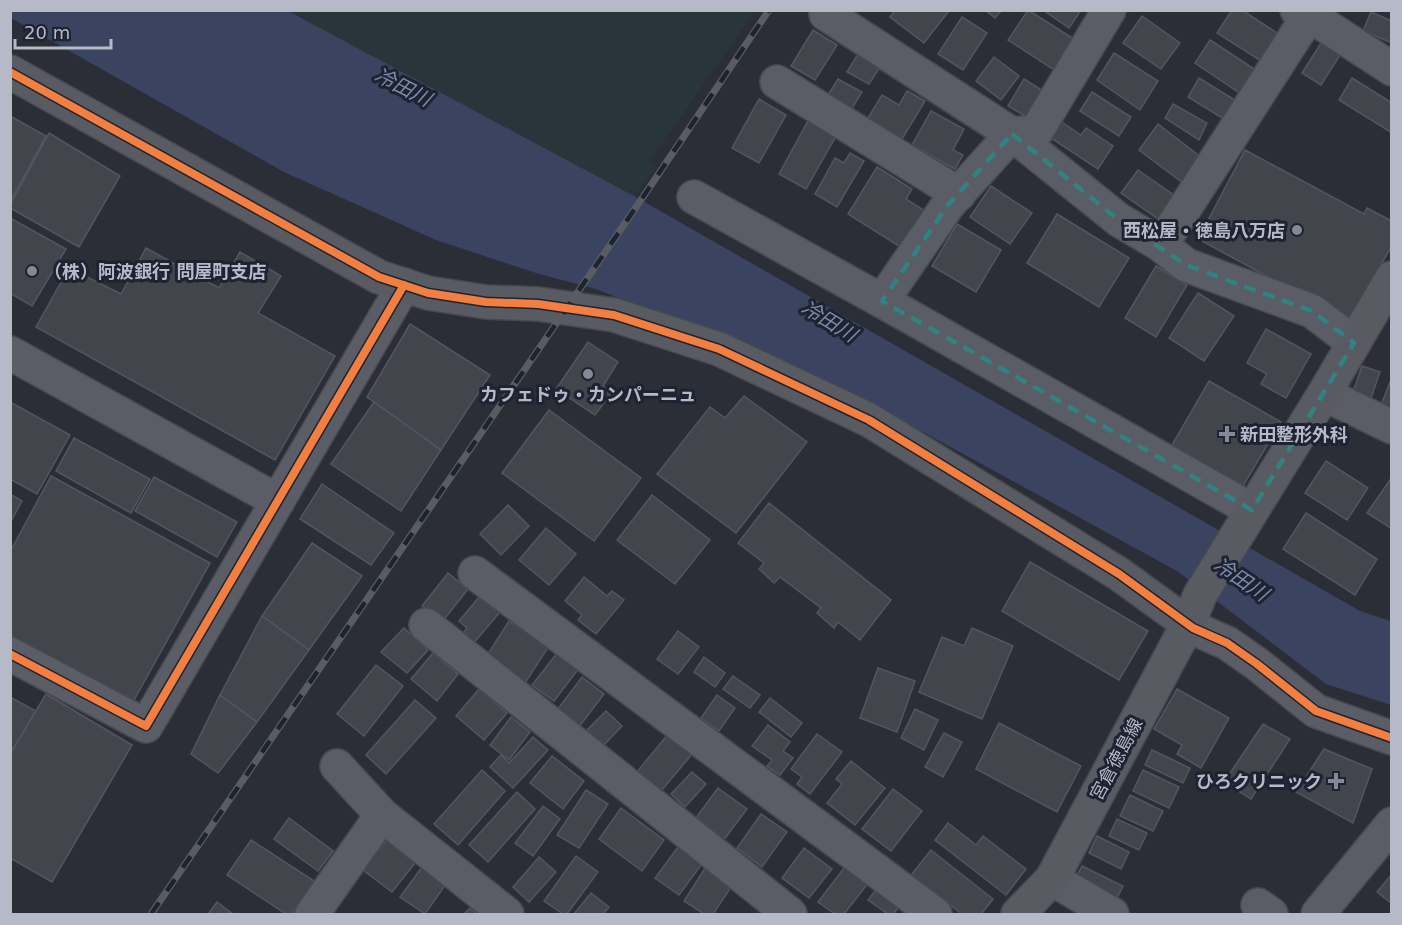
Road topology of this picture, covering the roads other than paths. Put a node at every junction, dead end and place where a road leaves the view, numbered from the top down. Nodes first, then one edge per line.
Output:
1 (1109, 10) edge
2 (1303, 13) edge
3 (826, 14) dead end
4 (1392, 69) edge
5 (10, 72) edge
6 (777, 82) dead end
7 (1012, 134) junction
8 (959, 194) junction
9 (694, 197) dead end
10 (1161, 245) junction
11 (404, 285) junction
12 (1386, 297) edge
13 (882, 301) junction
14 (1354, 343) junction
15 (10, 353) edge
16 (1324, 393) junction
17 (1392, 427) edge
18 (278, 501) junction
19 (1244, 523) junction
20 (475, 573) dead end
21 (1194, 609) junction
22 (426, 625) dead end
23 (10, 654) edge
24 (1392, 738) edge
25 (337, 766) dead end
26 (382, 814) junction
27 (1392, 824) edge
28 (1052, 879) junction
29 (312, 915) edge
30 (507, 915) edge
31 (790, 915) edge
32 (935, 915) edge
33 (1018, 915) edge
34 (1112, 915) edge
35 (1318, 915) edge

1 - 7 street
2 - 4 street
2 - 10 street
3 - 7 street
5 - 11 street
6 - 8 street
7 - 8 street
7 - 10 street
8 - 13 street
9 - 13 street
10 - 14 street
11 - 18 street
11 - 21 street
12 - 14 street
13 - 19 street
14 - 16 street
15 - 18 street
16 - 17 street
16 - 19 street
18 - 23 street
19 - 21 street, 宮倉徳島線
20 - 32 street
21 - 24 street
21 - 28 street, 宮倉徳島線
22 - 31 street
25 - 26 street
26 - 29 street
26 - 30 street
27 - 35 street
28 - 33 street, 宮倉徳島線
28 - 34 street

